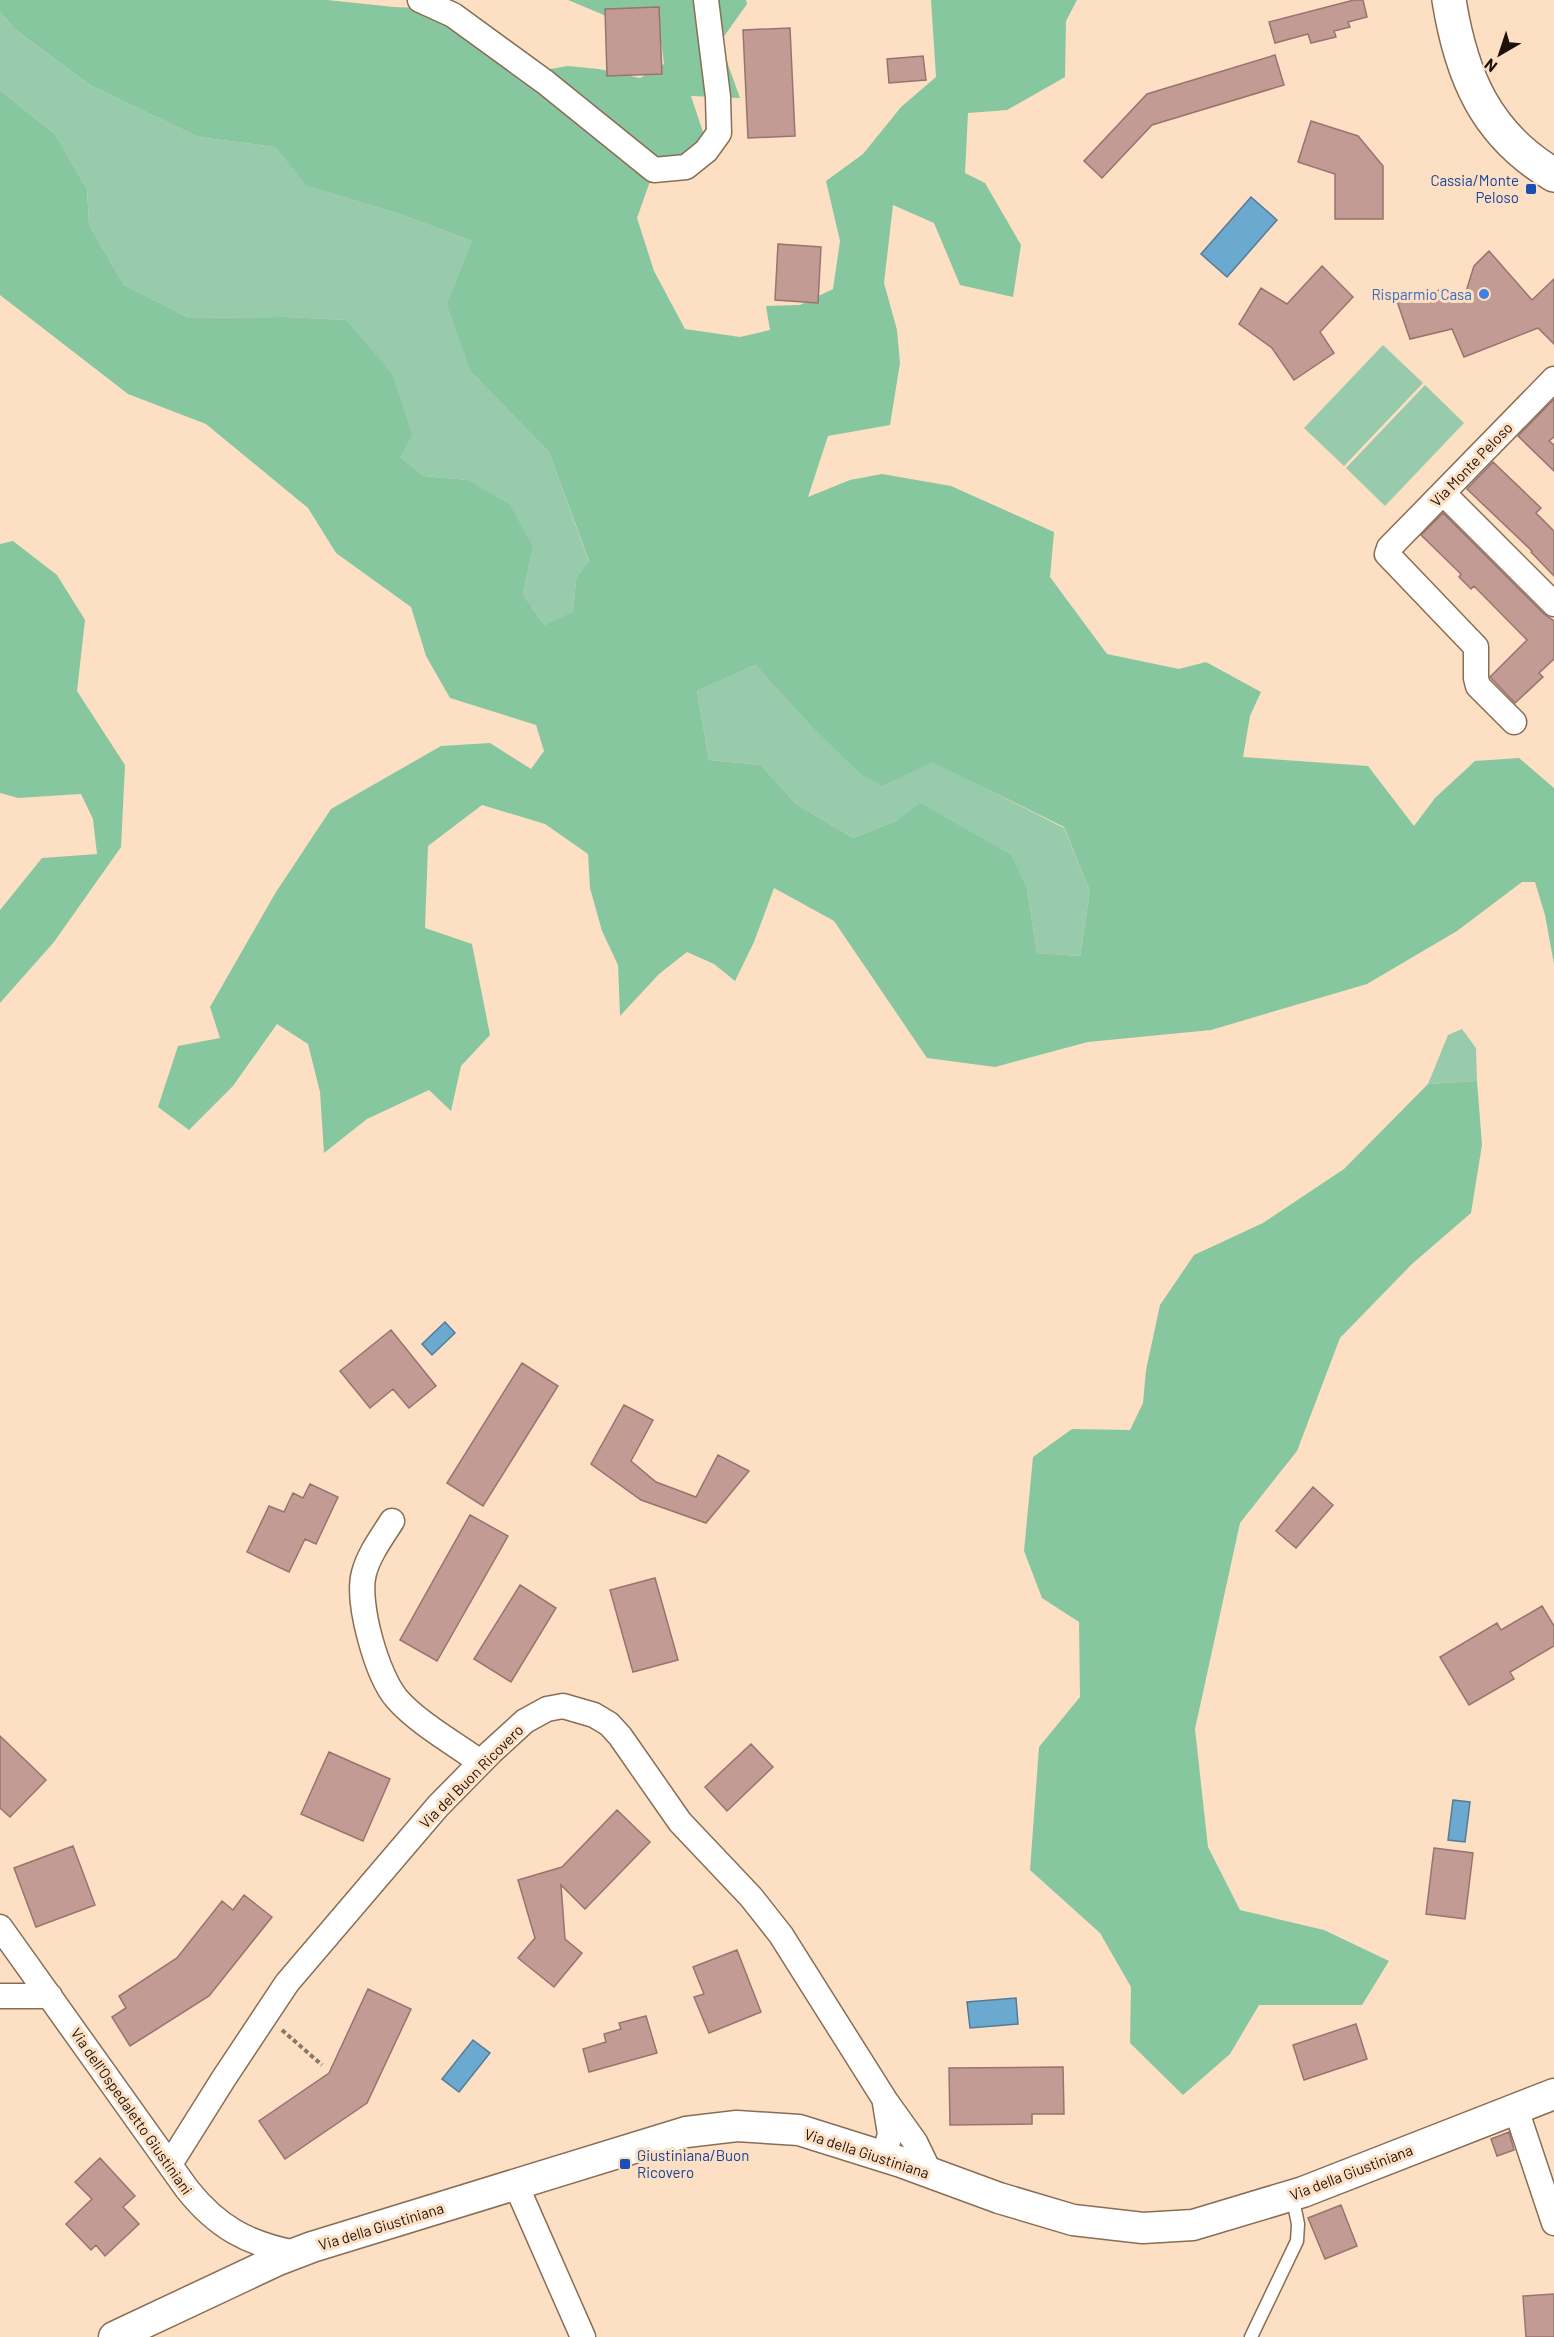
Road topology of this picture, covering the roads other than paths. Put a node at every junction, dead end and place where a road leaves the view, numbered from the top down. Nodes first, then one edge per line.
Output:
1 (420, 0) edge
2 (706, 0) edge
3 (1449, 0) edge
4 (1554, 175) edge
5 (1554, 379) edge
6 (1443, 493) junction
7 (1554, 604) edge
8 (1514, 722) dead end
9 (392, 1521) dead end
10 (480, 1762) junction
11 (0, 1928) edge
12 (0, 1996) edge
13 (50, 1996) junction
14 (1554, 2094) edge
15 (885, 2100) junction
16 (1516, 2109) junction
17 (884, 2157) junction
18 (170, 2164) junction
19 (930, 2173) junction
20 (516, 2185) junction
21 (1292, 2196) junction
22 (1554, 2223) edge
23 (296, 2253) junction
24 (114, 2337) edge
25 (583, 2337) edge
26 (1251, 2337) edge

1 - 2 street
3 - 4 main road
5 - 6 street, Via Monte Peloso
6 - 7 street
6 - 8 street, Via Monte Peloso
9 - 10 street
10 - 15 street, Via del Buon Ricovero
10 - 18 street, Via del Buon Ricovero
11 - 13 street, Via dell'Ospedaletto Giustiniani
12 - 13 street
13 - 18 street, Via dell'Ospedaletto Giustiniani
14 - 16 street, Via della Giustiniana
15 - 17 street, Via del Buon Ricovero
15 - 19 street, Via del Buon Ricovero
16 - 21 street, Via della Giustiniana
16 - 22 street
17 - 19 street, Via della Giustiniana
17 - 20 street, Via della Giustiniana
18 - 23 street, Via dell'Ospedaletto Giustiniani
19 - 21 street, Via della Giustiniana
20 - 23 street, Via della Giustiniana
20 - 25 street
21 - 26 lane
23 - 24 street, Via della Giustiniana

